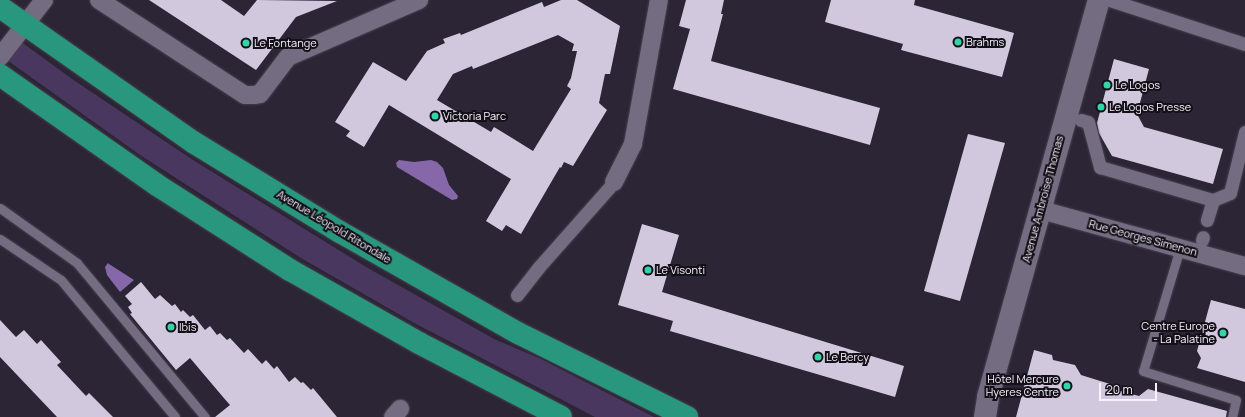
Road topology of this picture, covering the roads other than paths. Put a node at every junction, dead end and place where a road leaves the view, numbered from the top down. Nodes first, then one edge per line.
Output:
1 (44, 0) edge
2 (99, 0) edge
3 (420, 0) edge
4 (659, 0) edge
5 (1100, 0) edge
6 (1110, 0) edge
7 (0, 7) edge
8 (25, 24) junction
9 (1245, 44) edge
10 (0, 58) edge
11 (0, 75) edge
12 (1081, 120) dead end
13 (1245, 132) edge
14 (614, 182) joint
15 (1213, 200) junction
16 (0, 208) edge
17 (1040, 210) junction
18 (1207, 220) dead end
19 (0, 239) edge
20 (1180, 248) junction
21 (1245, 266) edge
22 (517, 295) dead end
23 (987, 407) edge
24 (176, 417) edge
25 (205, 417) edge
26 (561, 417) edge
27 (687, 417) edge
28 (979, 417) edge
29 (1232, 417) edge

1 - 8 street
2 - 3 street
4 - 14 street
5 - 17 street, Avenue Ambroise Thomas
6 - 9 street
7 - 8 highway, Avenue Léopold Ritondale
8 - 10 street
8 - 27 highway, Avenue Léopold Ritondale
11 - 26 highway
12 - 15 street
13 - 15 street
14 - 22 street
15 - 18 street
16 - 25 lane
17 - 20 street, Rue Georges Simenon
17 - 23 street, Avenue Ambroise Thomas
19 - 24 lane
20 - 21 street, Rue Georges Simenon
20 - 29 lane
23 - 28 street, Avenue Ambroise Thomas

